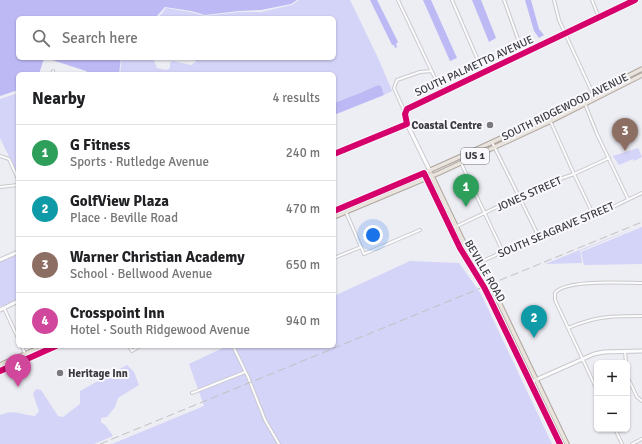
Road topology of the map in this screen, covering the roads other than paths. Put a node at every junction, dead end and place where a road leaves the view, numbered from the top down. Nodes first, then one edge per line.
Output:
1 (398, 0) edge
2 (452, 0) edge
3 (504, 0) edge
4 (554, 0) edge
5 (592, 0) edge
6 (635, 0) edge
7 (629, 2) edge
8 (599, 18) junction
9 (566, 34) junction
10 (524, 54) junction
11 (642, 69) edge
12 (432, 71) junction
13 (483, 73) junction
14 (642, 75) edge
15 (612, 84) junction
16 (615, 88) junction
17 (442, 93) junction
18 (593, 94) junction
19 (582, 99) junction
20 (584, 104) junction
21 (405, 113) junction
22 (548, 116) junction
23 (551, 121) junction
24 (407, 124) junction
25 (492, 142) junction
26 (495, 147) junction
27 (336, 153) edge
28 (0, 156) edge
29 (609, 158) junction
30 (461, 163) junction
31 (430, 170) junction
32 (424, 173) junction
33 (574, 174) junction
34 (16, 175) edge
35 (432, 176) junction
36 (426, 178) junction
37 (16, 185) edge
38 (0, 187) edge
39 (642, 192) edge
40 (519, 196) junction
41 (628, 199) junction
42 (357, 201) junction
43 (336, 210) edge
44 (347, 211) junction
45 (486, 214) junction
46 (336, 216) edge
47 (594, 216) junction
48 (456, 227) junction
49 (450, 229) junction
50 (420, 230) dead end
51 (538, 235) junction
52 (361, 247) junction
53 (503, 252) junction
54 (16, 253) edge
55 (336, 257) edge
56 (0, 260) edge
57 (476, 264) junction
58 (471, 266) junction
59 (642, 283) edge
60 (497, 298) junction
61 (492, 301) junction
62 (16, 302) edge
63 (4, 308) junction
64 (0, 310) edge
65 (642, 316) edge
66 (568, 328) junction
67 (16, 334) edge
68 (23, 348) edge
69 (38, 348) edge
70 (47, 348) edge
71 (51, 348) edge
72 (234, 348) edge
73 (642, 350) edge
74 (625, 351) junction
75 (42, 352) junction
76 (25, 354) junction
77 (582, 358) junction
78 (626, 360) edge
79 (0, 365) edge
80 (0, 371) edge
81 (245, 372) junction
82 (536, 380) junction
83 (531, 382) junction
84 (630, 382) edge
85 (594, 384) edge
86 (192, 393) dead end
87 (642, 400) edge
88 (616, 432) edge
89 (564, 437) junction
90 (642, 439) edge
91 (559, 442) edge
92 (279, 444) edge
93 (567, 444) edge
94 (622, 444) edge
95 (632, 444) edge

1 - 12 street
2 - 13 street
3 - 10 street
4 - 9 street
5 - 8 street
6 - 7 street, SOUTH PALMETTO AVENUE
7 - 8 street, SOUTH PALMETTO AVENUE
8 - 9 street, SOUTH PALMETTO AVENUE
9 - 10 street, SOUTH PALMETTO AVENUE
9 - 18 street
10 - 13 street, SOUTH PALMETTO AVENUE
11 - 15 main road, SOUTH RIDGEWOOD AVENUE / US 1
12 - 17 street
12 - 21 street
13 - 17 street, SOUTH PALMETTO AVENUE
14 - 16 main road, SOUTH RIDGEWOOD AVENUE / US 1
15 - 16 street
15 - 18 main road, SOUTH RIDGEWOOD AVENUE / US 1
16 - 20 main road, SOUTH RIDGEWOOD AVENUE / US 1
17 - 21 street, SOUTH PALMETTO AVENUE
18 - 19 main road, SOUTH RIDGEWOOD AVENUE / US 1
19 - 20 street
19 - 22 main road, SOUTH RIDGEWOOD AVENUE / US 1
20 - 23 main road, SOUTH RIDGEWOOD AVENUE / US 1
20 - 29 street
21 - 24 street
22 - 23 street
22 - 25 main road, SOUTH RIDGEWOOD AVENUE / US 1
23 - 26 main road, SOUTH RIDGEWOOD AVENUE / US 1
23 - 33 street
24 - 27 street
24 - 31 street, BEVILLE ROAD
25 - 26 street
25 - 31 main road, SOUTH RIDGEWOOD AVENUE / US 1
26 - 30 main road, SOUTH RIDGEWOOD AVENUE / US 1
26 - 40 street
28 - 34 street
29 - 33 street, JONES STREET
29 - 41 street
30 - 35 main road, SOUTH RIDGEWOOD AVENUE / US 1
30 - 45 street
31 - 32 main road, SOUTH RIDGEWOOD AVENUE / US 1
31 - 35 main road, BEVILLE ROAD
32 - 36 main road, BEVILLE ROAD
32 - 42 main road, SOUTH RIDGEWOOD AVENUE / US 1
33 - 40 street, JONES STREET
33 - 47 street
35 - 36 main road, SOUTH RIDGEWOOD AVENUE / US 1
35 - 48 main road, BEVILLE ROAD
36 - 44 main road, SOUTH RIDGEWOOD AVENUE / US 1
36 - 49 main road, BEVILLE ROAD
37 - 38 street
39 - 41 street, SOUTH SEAGRAVE STREET
40 - 45 street, JONES STREET
40 - 51 street
41 - 47 street, SOUTH SEAGRAVE STREET
42 - 43 main road, SOUTH RIDGEWOOD AVENUE / US 1
42 - 44 main road
44 - 46 main road, SOUTH RIDGEWOOD AVENUE / US 1
44 - 52 street
45 - 48 street, JONES STREET
45 - 53 street
47 - 51 street, SOUTH SEAGRAVE STREET
48 - 49 street, JONES STREET
48 - 57 main road, BEVILLE ROAD
49 - 58 main road, BEVILLE ROAD
50 - 52 street
51 - 53 street, SOUTH SEAGRAVE STREET
52 - 55 street
53 - 57 street, SOUTH SEAGRAVE STREET
54 - 56 street
57 - 58 street, SOUTH SEAGRAVE STREET
57 - 60 main road, BEVILLE ROAD
58 - 61 main road, BEVILLE ROAD
59 - 66 street
60 - 61 street
60 - 82 main road, BEVILLE ROAD
61 - 83 main road, BEVILLE ROAD
62 - 63 street
63 - 64 street
63 - 67 street
65 - 66 street
66 - 77 street
68 - 76 street
69 - 76 main road
70 - 75 main road
71 - 75 main road
72 - 81 street
73 - 74 street
74 - 77 street
74 - 78 street
75 - 80 main road
76 - 79 main road
77 - 82 street
77 - 85 street
81 - 86 street
81 - 92 street
82 - 83 street
82 - 89 main road, BEVILLE ROAD
83 - 91 main road, BEVILLE ROAD
84 - 87 street
88 - 94 street
89 - 91 street
89 - 93 main road, BEVILLE ROAD
90 - 95 street

